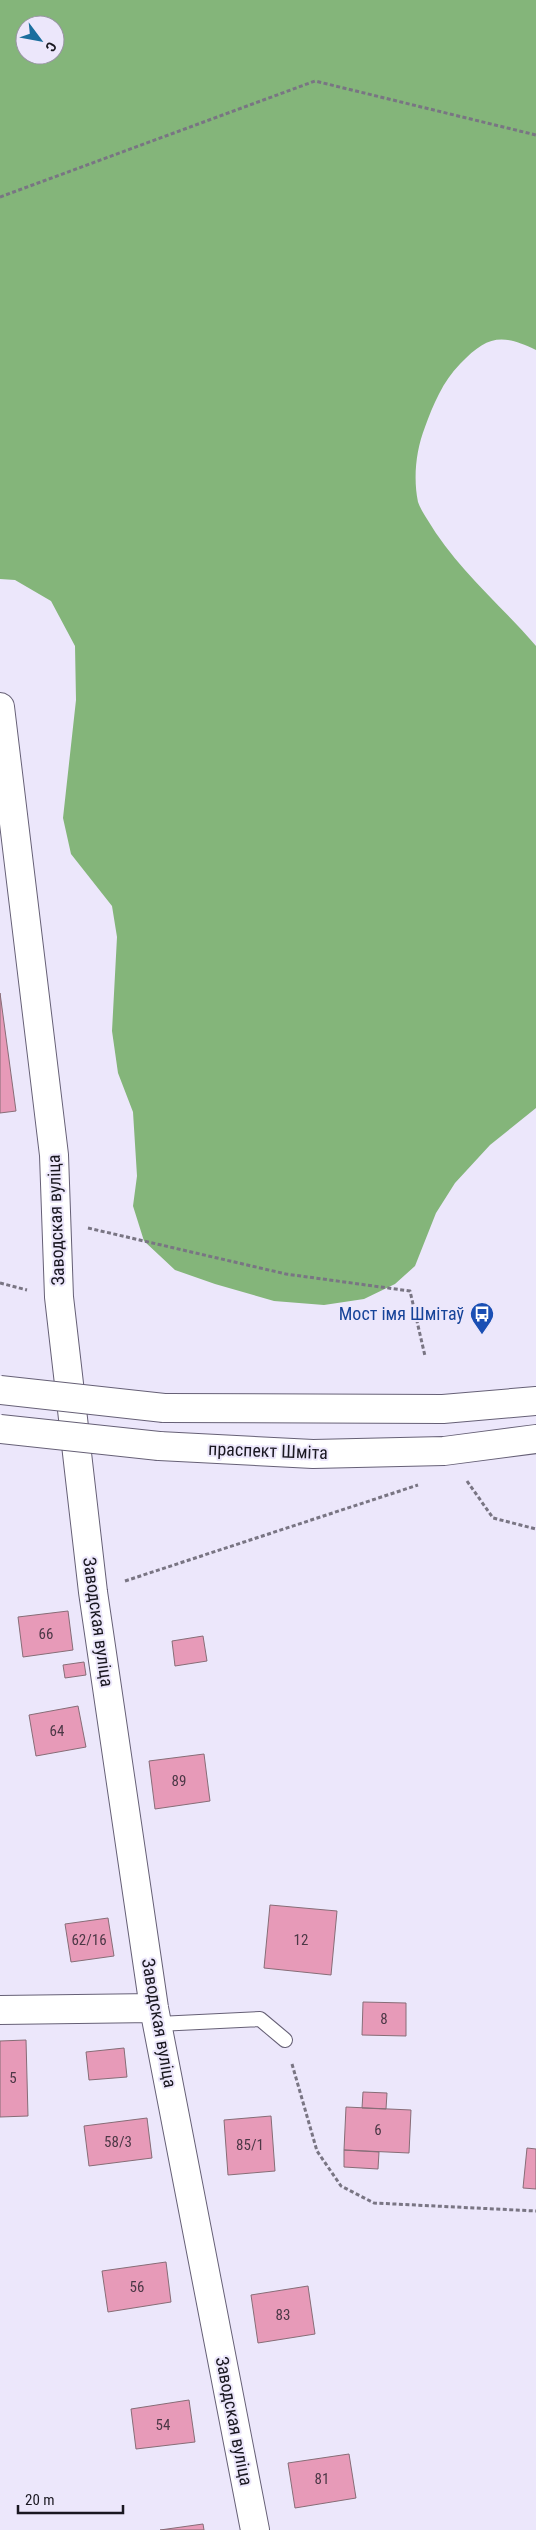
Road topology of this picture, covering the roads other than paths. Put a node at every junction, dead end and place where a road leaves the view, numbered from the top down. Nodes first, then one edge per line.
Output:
1 (0, 707) edge
2 (0, 1390) edge
3 (536, 1401) edge
4 (0, 1429) edge
5 (536, 1439) edge
6 (0, 2010) edge
7 (156, 2016) junction
8 (285, 2040) road end
9 (255, 2530) edge

1 - 7 street, Заводская вуліца
2 - 3 street, bridge
4 - 5 street, праспект Шміта, bridge
6 - 7 street
7 - 8 lane
7 - 9 street, Заводская вуліца

